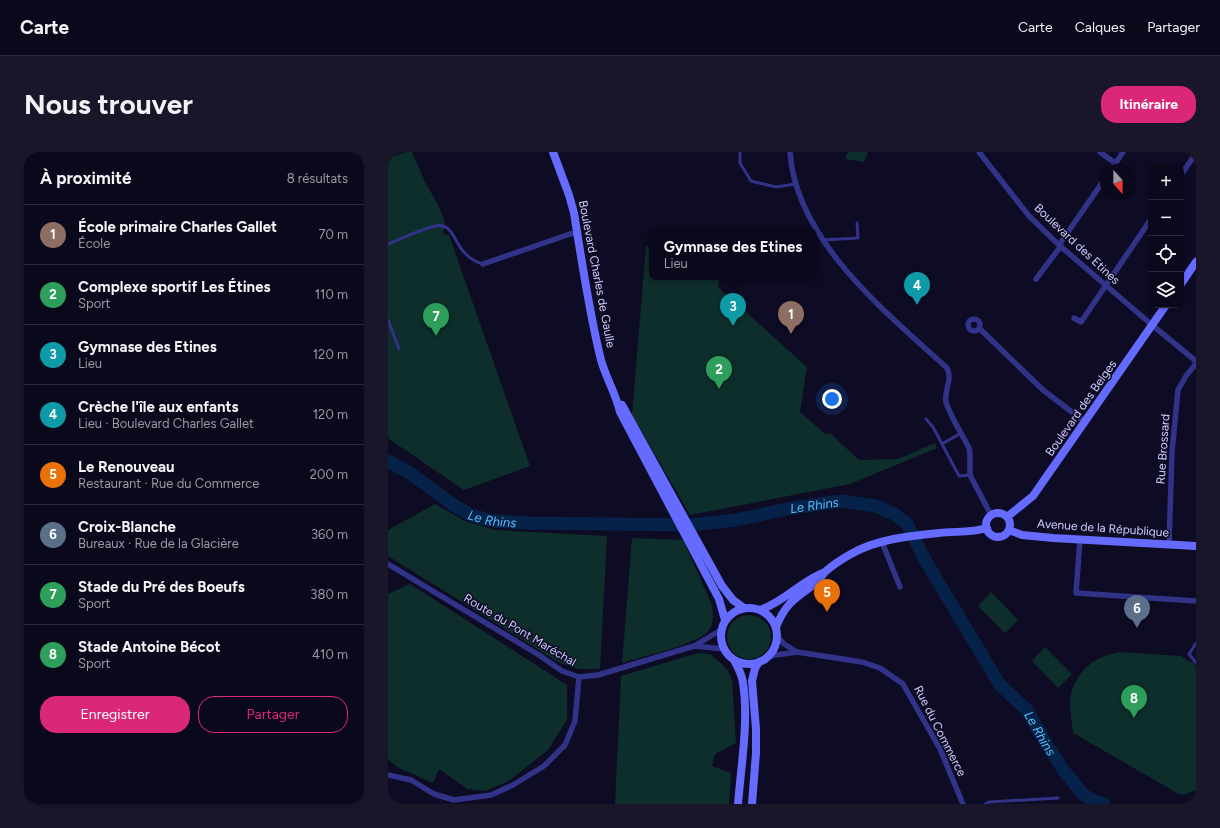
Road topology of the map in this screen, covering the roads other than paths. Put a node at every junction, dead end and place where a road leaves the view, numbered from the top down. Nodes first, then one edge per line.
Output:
1 (553, 152) edge
2 (740, 152) edge
3 (790, 152) edge
4 (979, 152) edge
5 (1100, 152) edge
6 (1123, 152) edge
7 (1196, 153) edge
8 (1115, 163) joint
9 (1184, 171) edge
10 (796, 184) junction
11 (1100, 185) edge
12 (857, 223) dead end
13 (1148, 223) edge
14 (817, 228) edge
15 (817, 229) edge
16 (577, 233) junction
17 (823, 240) junction
18 (388, 244) edge
19 (1060, 245) junction
20 (1196, 262) edge
21 (483, 264) joint
22 (1036, 279) dead end
23 (1184, 280) edge
24 (1105, 285) junction
25 (1164, 308) edge
26 (1074, 318) dead end
27 (388, 320) edge
28 (1152, 326) junction
29 (979, 328) dead end
30 (398, 349) dead end
31 (1196, 361) edge
32 (926, 419) dead end
33 (1085, 422) junction
34 (961, 433) junction
35 (942, 444) junction
36 (970, 475) junction
37 (675, 507) junction
38 (991, 516) junction
39 (1007, 517) junction
40 (987, 528) junction
41 (1009, 530) junction
42 (1080, 539) junction
43 (882, 542) junction
44 (1169, 544) junction
45 (1196, 546) edge
46 (388, 564) edge
47 (826, 572) junction
48 (900, 587) dead end
49 (1196, 601) edge
50 (744, 608) junction
51 (760, 610) junction
52 (725, 620) junction
53 (776, 627) junction
54 (721, 630) junction
55 (777, 636) junction
56 (1196, 643) edge
57 (694, 646) junction
58 (723, 649) junction
59 (797, 652) junction
60 (769, 656) junction
61 (734, 660) junction
62 (759, 662) junction
63 (1196, 663) edge
64 (578, 677) junction
65 (388, 775) edge
66 (1058, 798) dead end
67 (738, 804) edge
68 (752, 804) edge
69 (963, 804) edge
70 (985, 804) edge

1 - 16 main road, Boulevard Charles de Gaulle
2 - 10 lane
3 - 10 street
4 - 19 street, Boulevard des Etines
5 - 8 street
6 - 8 street
7 - 9 street
10 - 14 street
11 - 19 street
12 - 17 lane
13 - 24 street
15 - 17 street
16 - 21 street
16 - 37 main road, Boulevard Charles de Gaulle
17 - 34 street
18 - 21 lane
19 - 22 street
19 - 24 street, Boulevard des Etines
20 - 23 main road
24 - 26 street
24 - 28 street, Boulevard des Etines
25 - 28 main road, Boulevard des Belges
27 - 30 lane
28 - 31 street, Boulevard des Etines
28 - 33 main road, Boulevard des Belges
29 - 33 street
31 - 44 street, Rue Brossard
32 - 35 lane
33 - 39 main road, Boulevard des Belges
34 - 35 lane
34 - 36 street
35 - 36 lane
36 - 38 street
37 - 50 main road, Boulevard Charles de Gaulle
37 - 52 main road, Boulevard Charles de Gaulle
38 - 39 main road
38 - 40 main road
39 - 41 main road
40 - 41 main road
40 - 43 main road
41 - 42 main road, Avenue de la République
42 - 44 main road, Avenue de la République
42 - 49 street
43 - 47 main road
43 - 48 street
44 - 45 main road, Avenue de la République
46 - 64 street, Route du Pont Maréchal
47 - 51 main road
47 - 53 main road
50 - 51 main road
50 - 52 main road
51 - 53 main road
52 - 54 main road
53 - 55 main road
54 - 57 street, Route du Pont Maréchal
54 - 58 main road
55 - 59 street, Rue du Commerce
55 - 60 main road
56 - 63 lane
57 - 58 street, Route du Pont Maréchal
57 - 64 street, Route du Pont Maréchal
58 - 61 main road
59 - 60 street, Rue du Commerce
59 - 69 street, Rue du Commerce
60 - 62 main road
61 - 62 main road
61 - 67 main road
62 - 68 main road
64 - 65 street
66 - 70 lane

